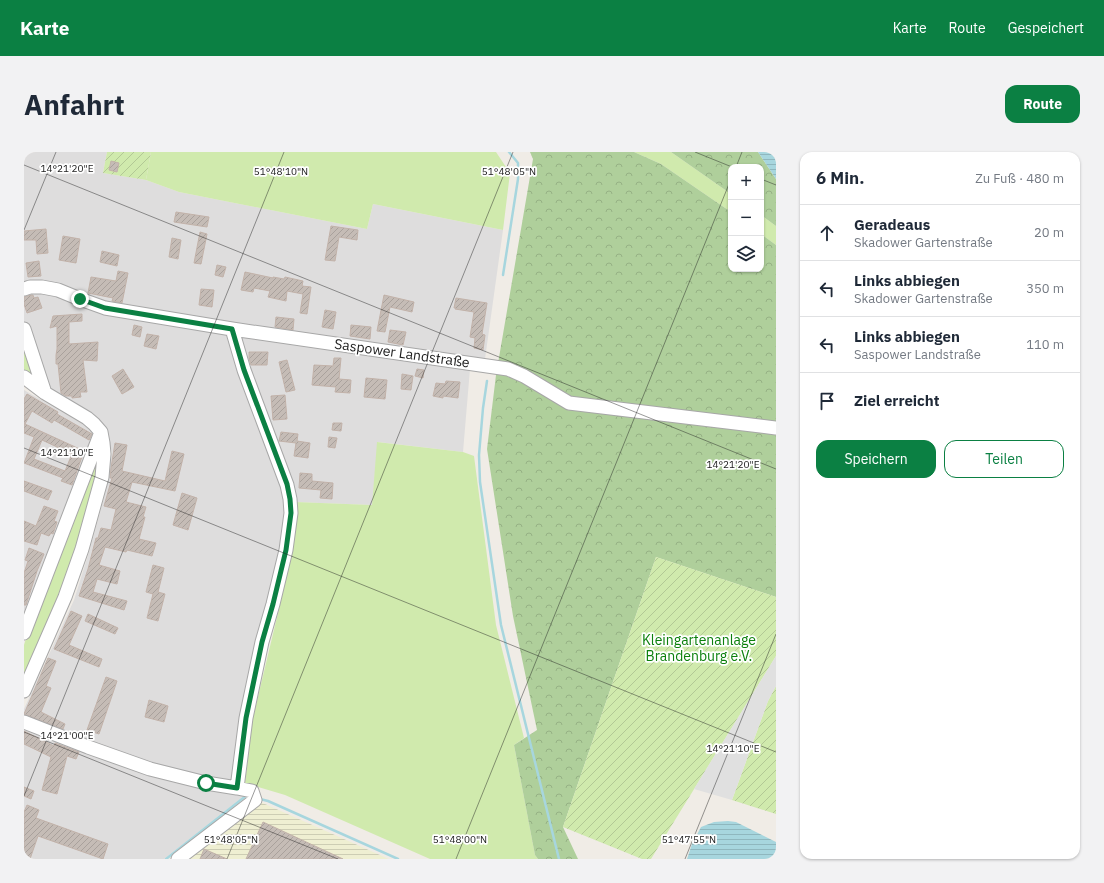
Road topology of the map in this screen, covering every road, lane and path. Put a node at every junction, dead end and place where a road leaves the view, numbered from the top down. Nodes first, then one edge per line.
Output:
1 (24, 289) edge
2 (24, 329) edge
3 (232, 329) junction
4 (24, 377) edge
5 (45, 393) junction
6 (776, 428) edge
7 (101, 432) junction
8 (70, 510) junction
9 (90, 517) junction
10 (24, 633) edge
11 (24, 691) edge
12 (24, 722) edge
13 (237, 788) junction
14 (178, 859) edge

1 - 3 street, Saspower Landstraße
2 - 5 street
3 - 6 street, Saspower Landstraße
3 - 13 street
4 - 5 street
5 - 7 street
7 - 8 street
7 - 9 street
8 - 9 street
8 - 10 street
9 - 11 street
12 - 13 street
13 - 14 street

